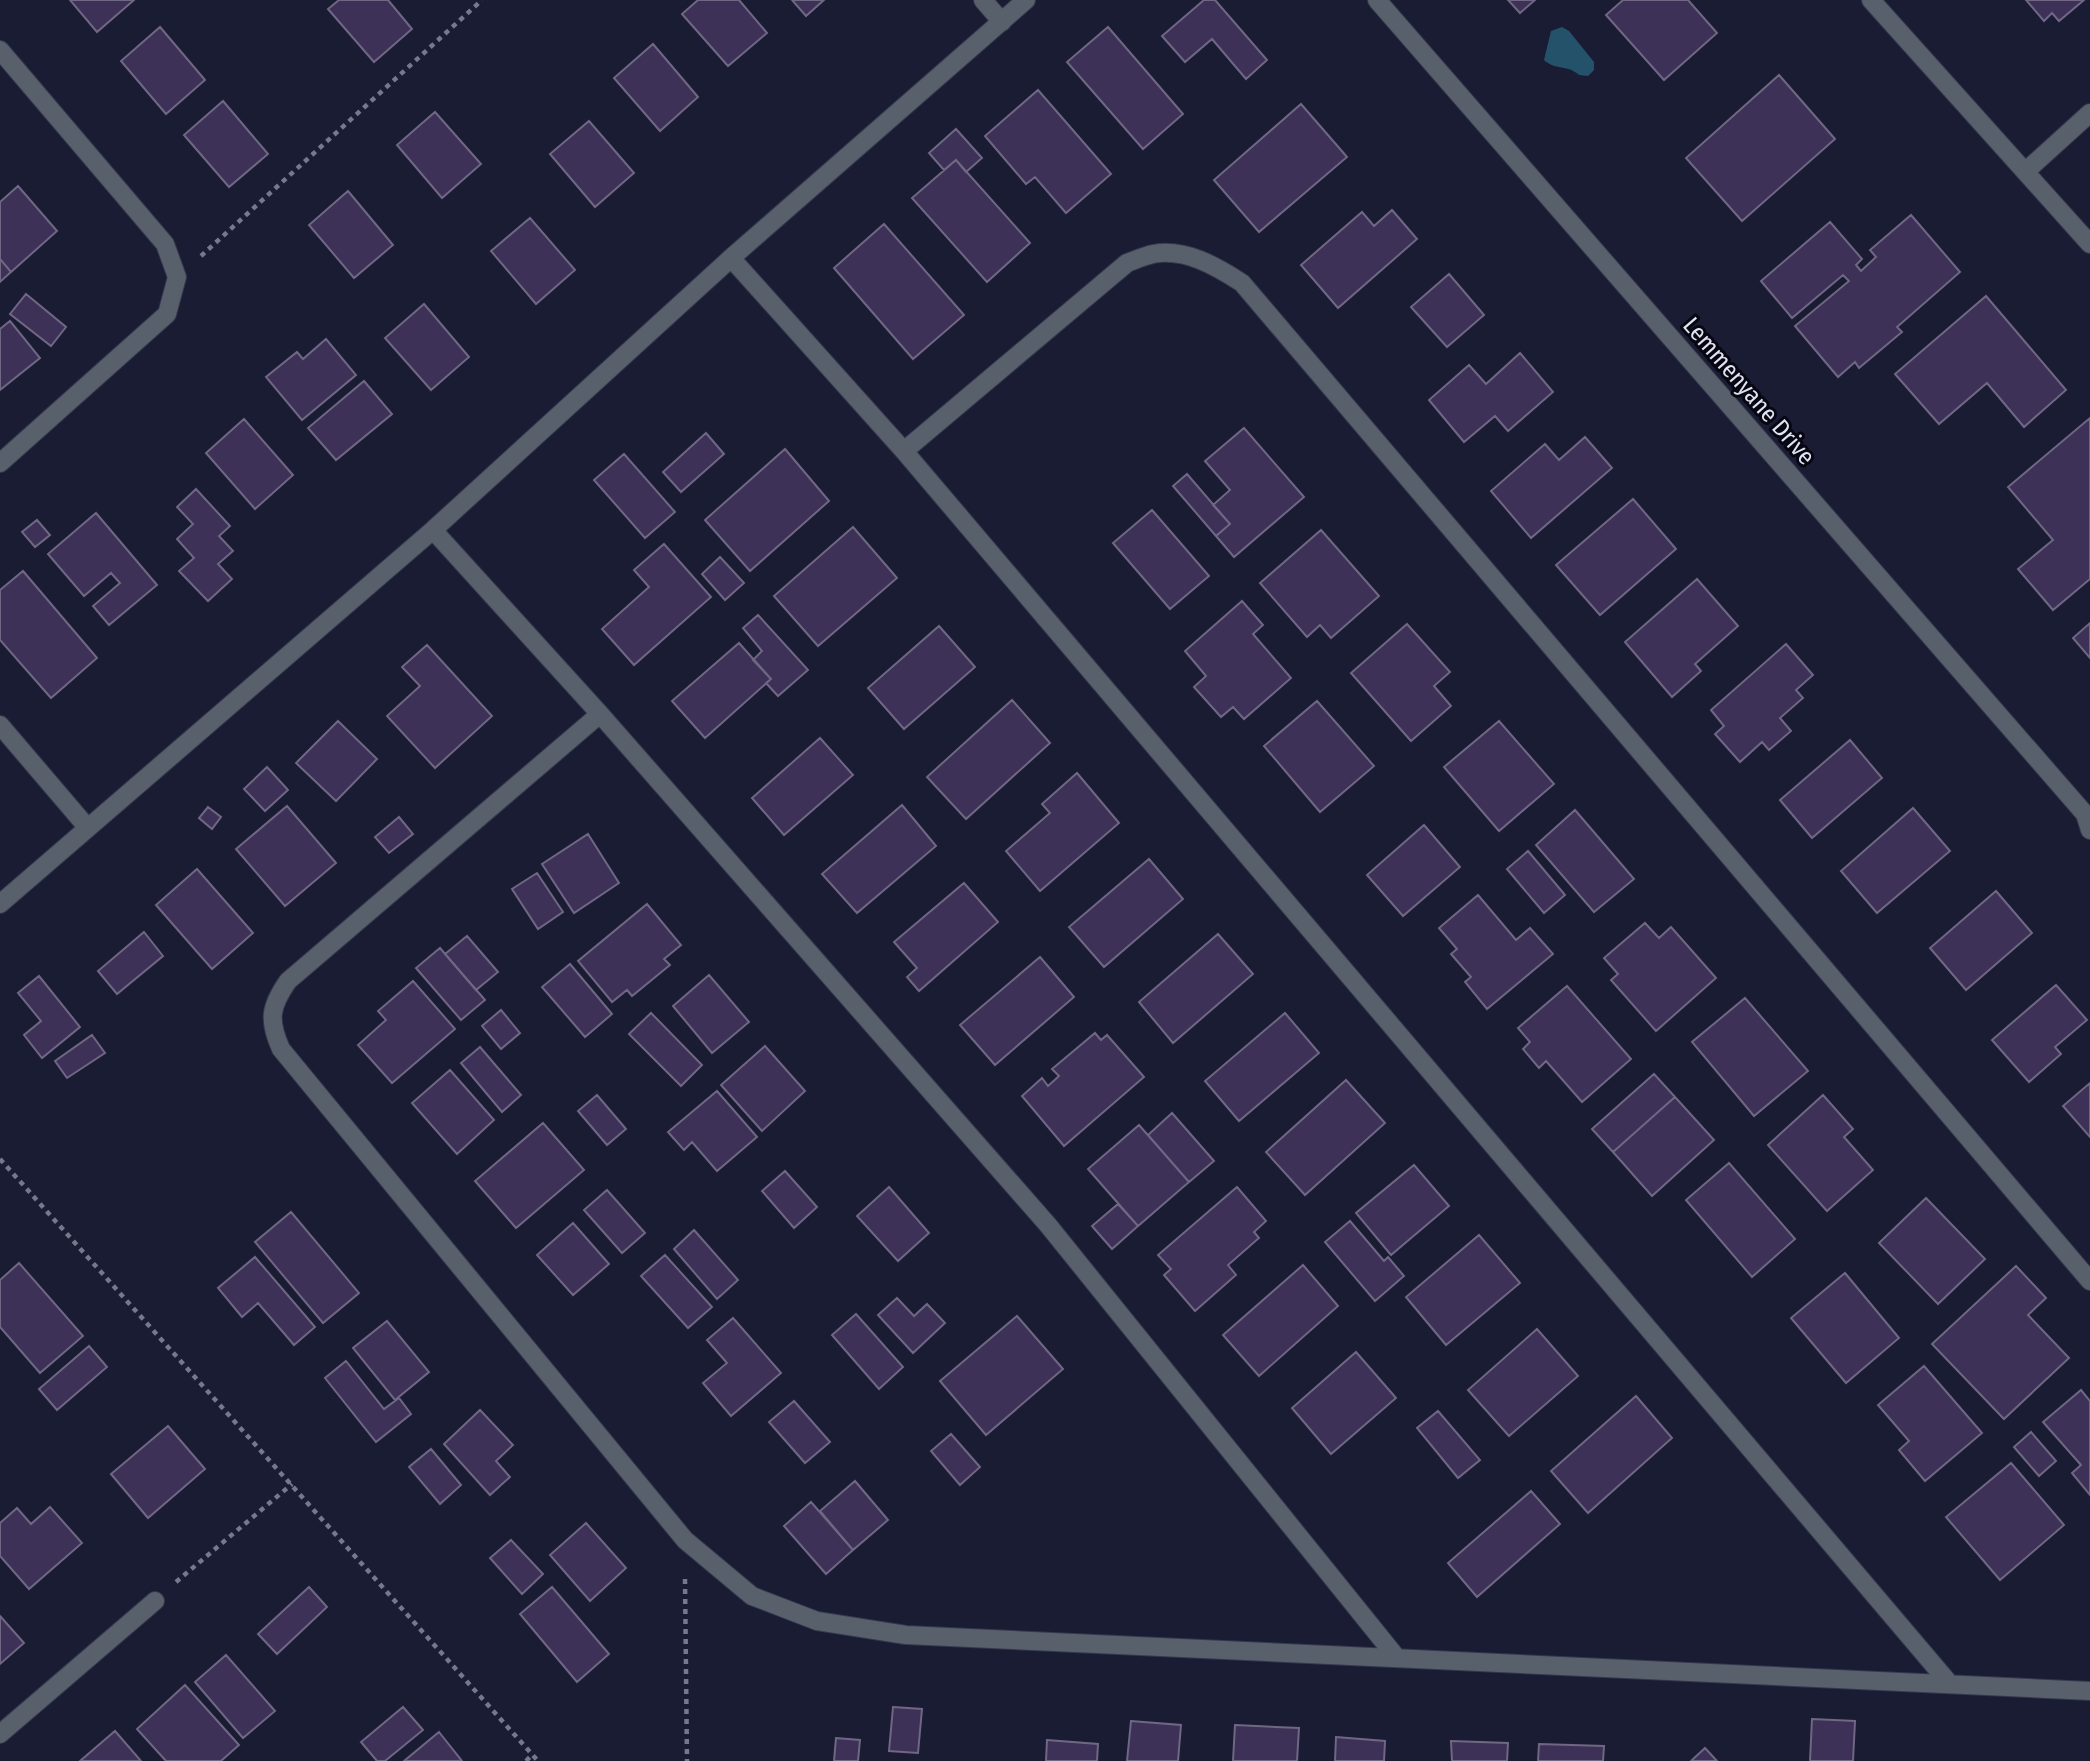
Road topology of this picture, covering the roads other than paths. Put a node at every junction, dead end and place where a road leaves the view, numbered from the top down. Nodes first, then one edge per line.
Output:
1 (983, 0) edge
2 (1026, 0) edge
3 (1377, 0) edge
4 (1871, 0) edge
5 (1002, 22) junction
6 (0, 50) edge
7 (2090, 113) edge
8 (2026, 171) junction
9 (2090, 244) edge
10 (731, 258) junction
11 (904, 451) junction
12 (0, 463) edge
13 (433, 530) junction
14 (600, 714) junction
15 (0, 724) edge
16 (2088, 820) edge
17 (87, 827) junction
18 (0, 904) edge
19 (2090, 1281) edge
20 (155, 1601) road end
21 (1397, 1658) junction
22 (1949, 1683) junction
23 (2090, 1691) edge
24 (0, 1734) edge

1 - 5 street
2 - 5 street
3 - 16 street, Lemmenyane Drive
4 - 8 street
5 - 10 street
6 - 12 street
7 - 8 street
8 - 9 street
10 - 11 street
10 - 13 street
11 - 19 street
11 - 22 street
13 - 14 street
13 - 17 street
14 - 21 street
14 - 21 street
15 - 17 street
17 - 18 street
20 - 24 street
21 - 22 street
22 - 23 street

